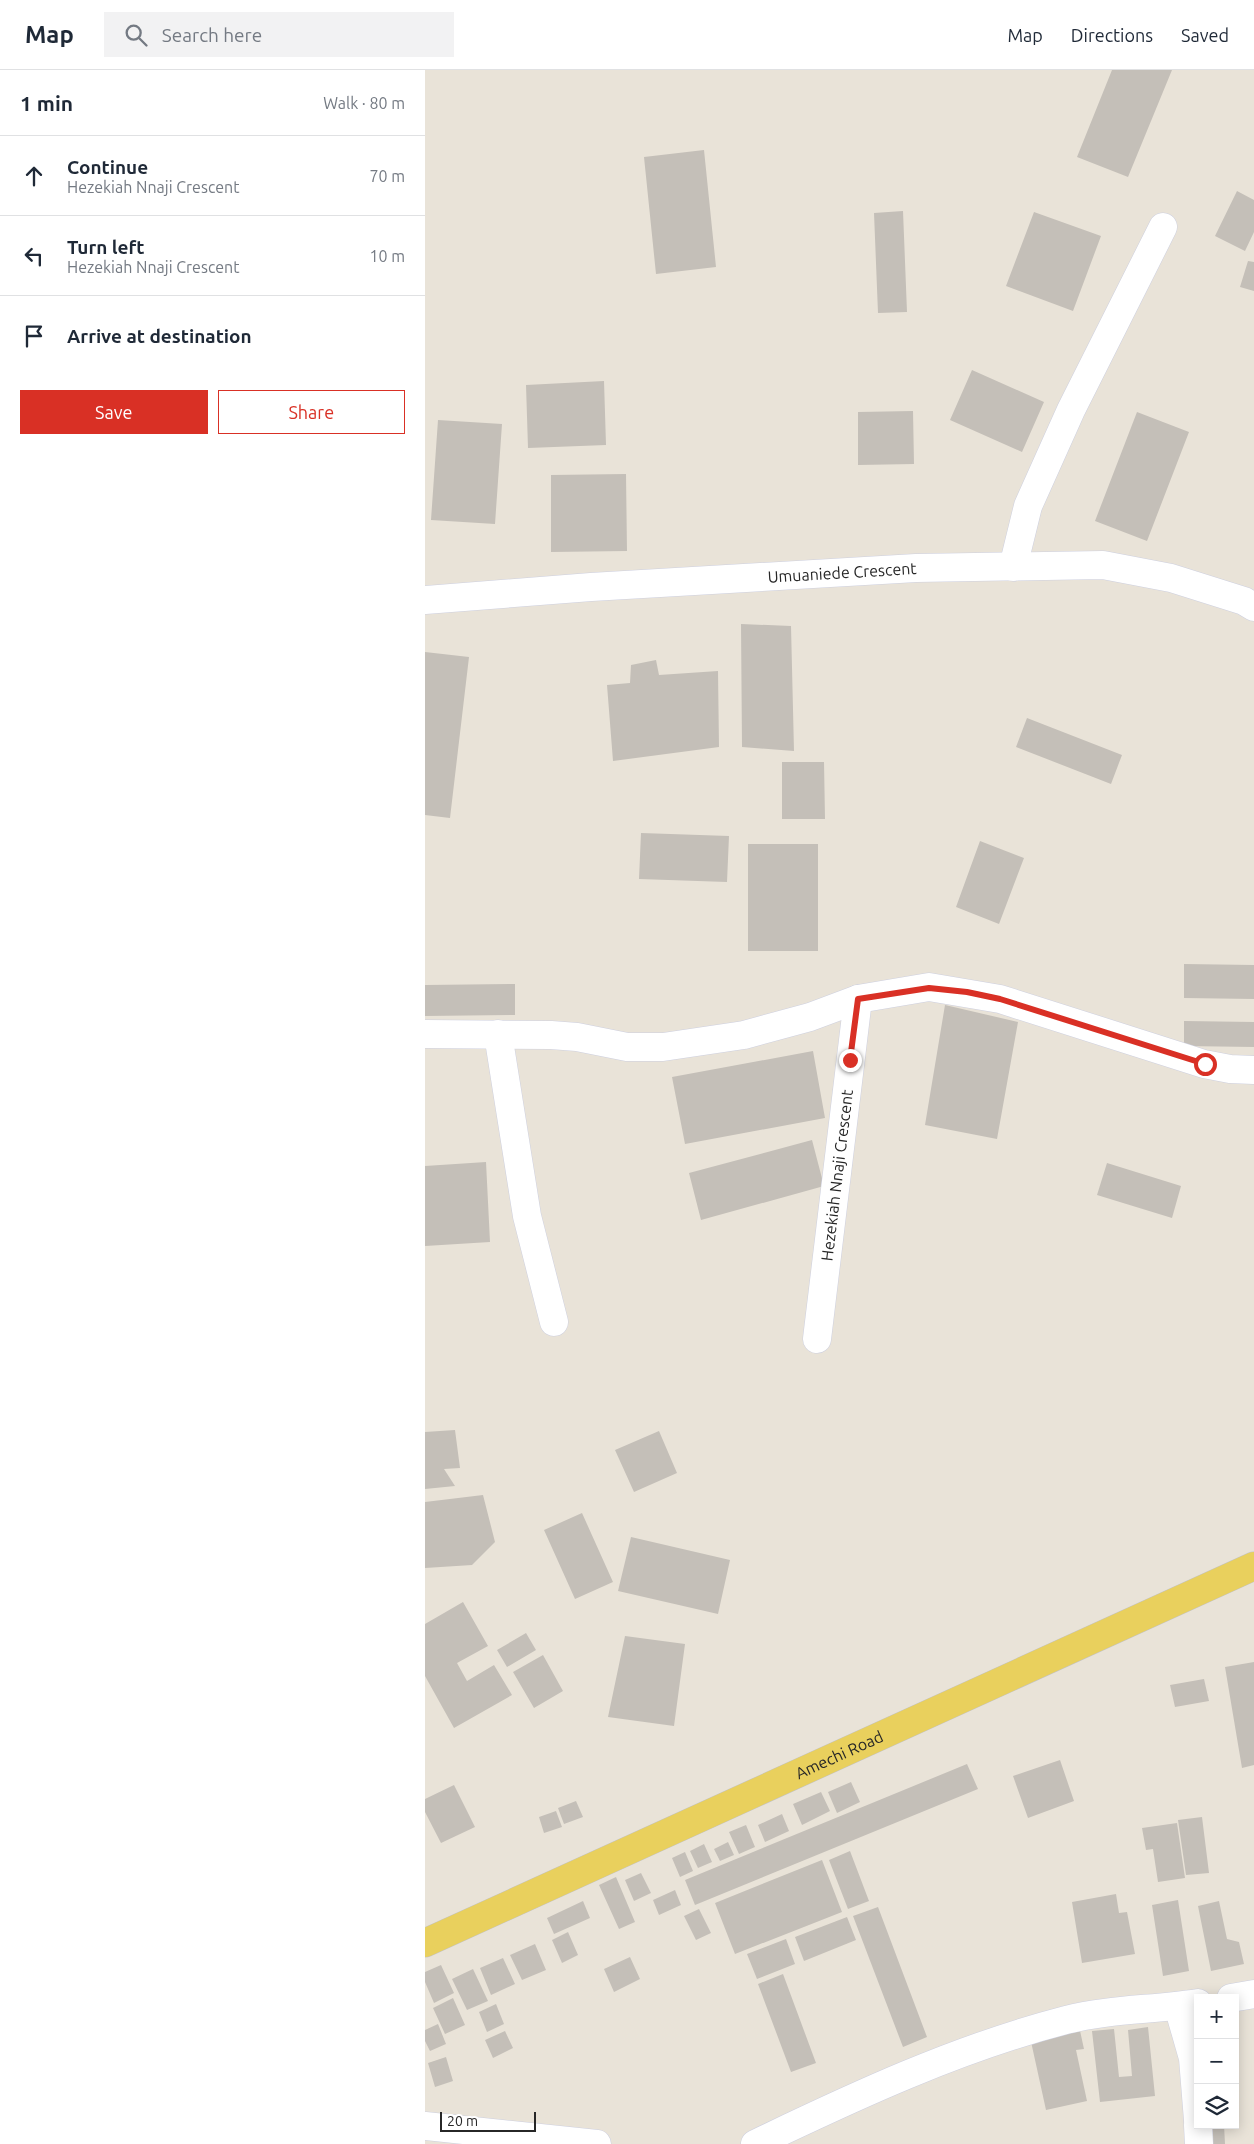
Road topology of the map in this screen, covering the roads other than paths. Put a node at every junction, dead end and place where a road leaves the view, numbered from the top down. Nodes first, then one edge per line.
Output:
1 (1163, 227) dead end
2 (1013, 567) junction
3 (425, 600) edge
4 (1254, 607) edge
5 (858, 999) junction
6 (425, 1034) edge
7 (498, 1034) junction
8 (1254, 1070) edge
9 (554, 1322) dead end
10 (817, 1339) dead end
11 (1254, 1566) edge
12 (425, 1943) edge
13 (1254, 1994) edge
14 (1239, 1997) edge
15 (1188, 2004) edge
16 (1195, 2084) edge
17 (425, 2126) edge
18 (1198, 2129) edge
19 (597, 2144) edge
20 (755, 2144) edge
21 (1199, 2144) edge

1 - 2 street
2 - 3 street, Umuaniede Crescent
2 - 4 street, Umuaniede Crescent
5 - 7 street
5 - 8 street
5 - 10 street, Hezekiah Nnaji Crescent
6 - 7 street
7 - 9 street
11 - 12 main road, Amechi Road
13 - 14 street
15 - 16 street
15 - 20 street
17 - 19 street
18 - 21 street

